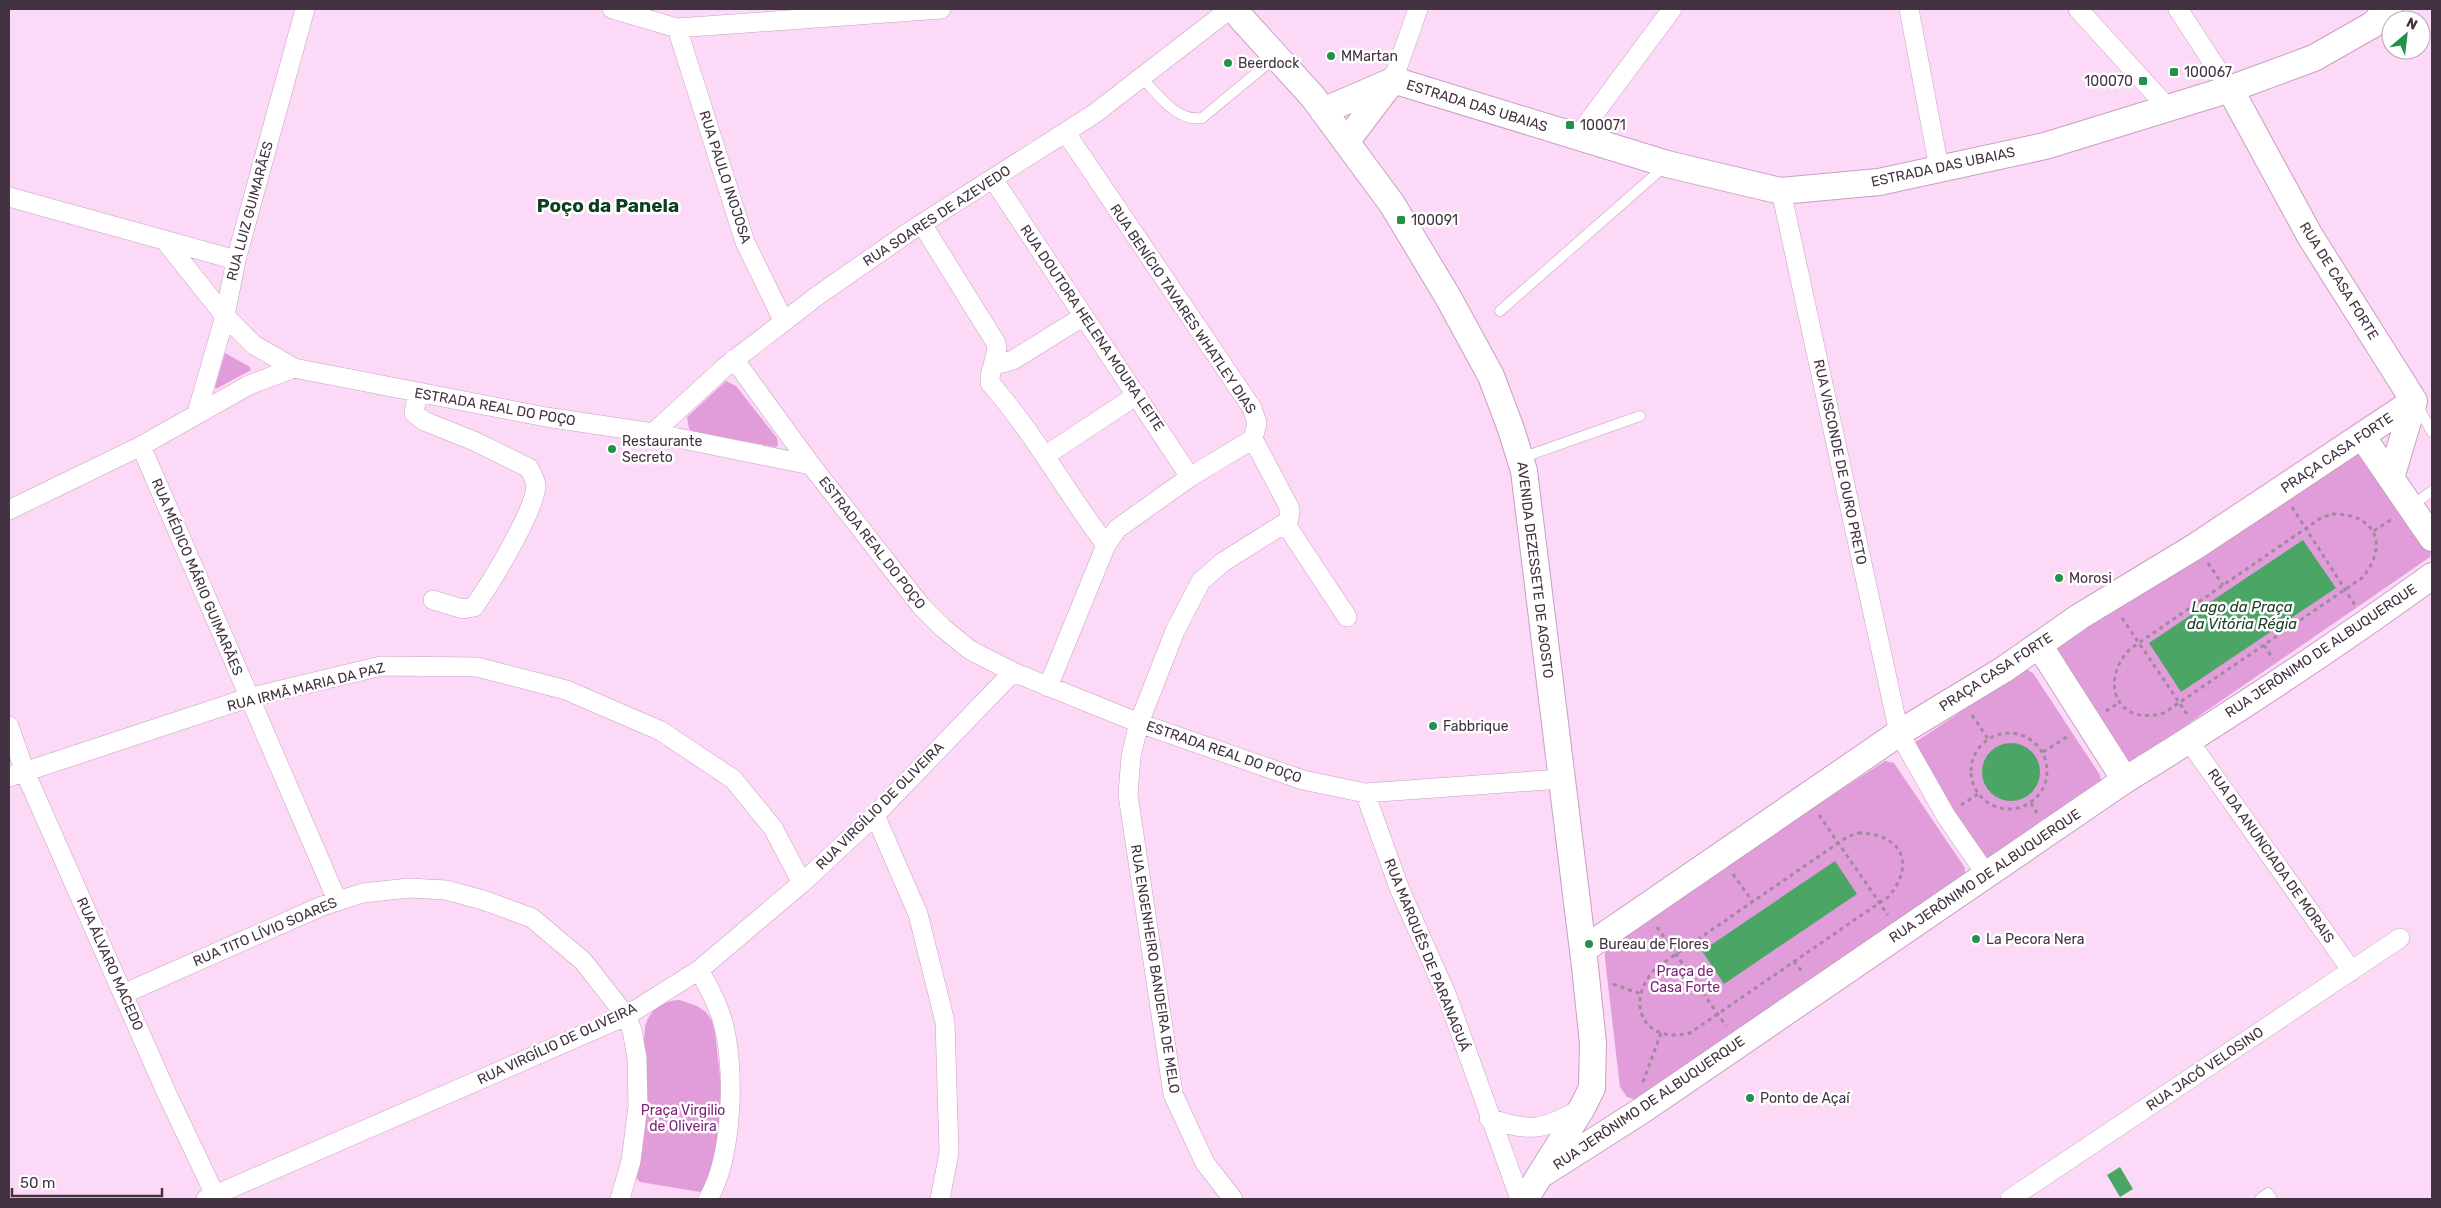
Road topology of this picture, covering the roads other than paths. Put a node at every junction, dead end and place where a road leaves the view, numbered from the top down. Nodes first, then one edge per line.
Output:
1 (305, 9) edge
2 (612, 9) edge
3 (941, 9) edge
4 (1231, 9) edge
5 (1418, 9) edge
6 (1672, 9) edge
7 (1909, 9) edge
8 (2078, 9) edge
9 (2178, 9) edge
10 (787, 14) edge
11 (2375, 14) edge
12 (677, 28) junction
13 (1276, 57) junction
14 (1141, 78) junction
15 (1393, 80) junction
16 (2230, 89) junction
17 (2168, 107) junction
18 (1323, 111) junction
19 (1066, 133) junction
20 (1578, 137) junction
21 (1346, 142) junction
22 (1667, 164) junction
23 (1939, 168) junction
24 (993, 179) junction
25 (1781, 191) junction
26 (9, 197) edge
27 (922, 224) junction
28 (165, 241) junction
29 (236, 260) junction
30 (1500, 311) dead end
31 (225, 316) junction
32 (1084, 316) junction
33 (784, 322) junction
34 (734, 359) junction
35 (995, 362) junction
36 (294, 368) junction
37 (418, 392) junction
38 (1137, 395) junction
39 (2414, 401) junction
40 (197, 413) junction
41 (1640, 416) dead end
42 (2432, 432) edge
43 (653, 433) junction
44 (2362, 436) junction
45 (1253, 439) junction
46 (141, 446) junction
47 (1045, 456) junction
48 (1521, 458) junction
49 (811, 465) junction
50 (1190, 477) junction
51 (2391, 478) junction
52 (2432, 491) edge
53 (2410, 506) junction
54 (9, 510) edge
55 (1285, 523) junction
56 (2432, 538) edge
57 (1106, 545) junction
58 (2432, 576) edge
59 (433, 600) dead end
60 (1347, 617) dead end
61 (2039, 645) junction
62 (1013, 672) junction
63 (1048, 687) junction
64 (248, 698) junction
65 (1139, 723) junction
66 (9, 726) edge
67 (1899, 733) junction
68 (2194, 737) junction
69 (17, 774) edge
70 (1561, 779) junction
71 (2125, 780) junction
72 (1366, 794) junction
73 (875, 814) junction
74 (1986, 874) junction
75 (802, 883) junction
76 (337, 900) junction
77 (2400, 938) dead end
78 (1583, 950) junction
79 (699, 970) junction
80 (2352, 971) junction
81 (123, 994) junction
82 (626, 1016) junction
83 (1582, 1108) junction
84 (1489, 1118) junction
85 (1531, 1188) edge
86 (627, 1196) edge
87 (213, 1198) edge
88 (708, 1199) edge
89 (940, 1199) edge
90 (1233, 1199) edge
91 (1520, 1199) edge
92 (2010, 1199) edge
93 (2260, 1199) edge
94 (2272, 1199) edge

1 - 29 street, RUA LUIZ GUIMARÃES
2 - 12 street
3 - 10 street
4 - 13 street, AVENIDA DEZESSETE DE AGOSTO
4 - 14 street, RUA SOARES DE AZEVEDO
5 - 15 street
6 - 20 street
7 - 23 street
8 - 17 street
9 - 16 street
10 - 12 street
11 - 16 street, ESTRADA DAS UBAIAS
12 - 33 street, RUA PAULO INOJOSA
13 - 14 lane
13 - 18 street, AVENIDA DEZESSETE DE AGOSTO
14 - 19 street, RUA SOARES DE AZEVEDO
15 - 18 street
15 - 20 street, ESTRADA DAS UBAIAS
15 - 21 street
16 - 17 street, ESTRADA DAS UBAIAS
16 - 39 street, RUA DE CASA FORTE
17 - 23 street, ESTRADA DAS UBAIAS
18 - 21 street, AVENIDA DEZESSETE DE AGOSTO
19 - 24 street, RUA SOARES DE AZEVEDO
19 - 45 street, RUA BENÍCIO TAVARES WHATLEY DIAS
20 - 22 street, ESTRADA DAS UBAIAS
21 - 48 street, AVENIDA DEZESSETE DE AGOSTO
22 - 25 street, ESTRADA DAS UBAIAS
22 - 30 lane
23 - 25 street, ESTRADA DAS UBAIAS
24 - 27 street, RUA SOARES DE AZEVEDO
24 - 32 street, RUA DOUTORA HELENA MOURA LEITE
25 - 67 street, RUA VISCONDE DE OURO PRETO
26 - 28 street
27 - 33 street, RUA SOARES DE AZEVEDO
27 - 35 street
28 - 29 street
28 - 31 street
29 - 31 street, RUA LUIZ GUIMARÃES
31 - 36 street
31 - 40 street, RUA LUIZ GUIMARÃES
32 - 35 street
32 - 38 street, RUA DOUTORA HELENA MOURA LEITE
33 - 34 street, RUA SOARES DE AZEVEDO
34 - 43 street, RUA SOARES DE AZEVEDO
34 - 49 street
35 - 47 street
36 - 37 street, ESTRADA REAL DO POÇO
36 - 40 street
37 - 43 street, ESTRADA REAL DO POÇO
37 - 59 street
38 - 47 street
38 - 50 street, RUA DOUTORA HELENA MOURA LEITE
39 - 42 lane
39 - 44 street, PRAÇA CASA FORTE
39 - 51 street
40 - 46 street
41 - 48 lane
43 - 49 street, ESTRADA REAL DO POÇO
44 - 51 street
44 - 61 street, PRAÇA CASA FORTE
45 - 50 street
45 - 55 street
46 - 54 street
46 - 64 street, RUA MÉDICO MÁRIO GUIMARÃES
47 - 57 street
48 - 70 street, AVENIDA DEZESSETE DE AGOSTO
49 - 62 street, ESTRADA REAL DO POÇO
50 - 57 street
51 - 53 street
52 - 53 lane
53 - 56 street
55 - 60 street
55 - 65 street, RUA ENGENHEIRO BANDEIRA DE MELO
57 - 63 street
58 - 68 street, RUA JERÔNIMO DE ALBUQUERQUE
61 - 67 street, PRAÇA CASA FORTE
61 - 71 street
62 - 63 street, ESTRADA REAL DO POÇO
62 - 73 street, RUA VIRGÍLIO DE OLIVEIRA
63 - 65 street, ESTRADA REAL DO POÇO
64 - 69 street, RUA IRMÃ MARIA DA PAZ
64 - 75 street, RUA IRMÃ MARIA DA PAZ
64 - 76 street, RUA MÉDICO MÁRIO GUIMARÃES
65 - 72 street, ESTRADA REAL DO POÇO
65 - 90 street, RUA ENGENHEIRO BANDEIRA DE MELO
66 - 69 street, RUA ÁLVARO MACEDO
67 - 74 street
67 - 78 street, PRAÇA CASA FORTE
68 - 71 street, RUA JERÔNIMO DE ALBUQUERQUE
68 - 80 street, RUA DA ANUNCIADA DE MORAIS
69 - 81 street, RUA ÁLVARO MACEDO
70 - 72 street, ESTRADA REAL DO POÇO
70 - 78 street, AVENIDA DEZESSETE DE AGOSTO
71 - 74 street, RUA JERÔNIMO DE ALBUQUERQUE
72 - 84 street, RUA MARQUÊS DE PARANAGUÁ
73 - 75 street, RUA VIRGÍLIO DE OLIVEIRA
73 - 89 street
74 - 85 street, RUA JERÔNIMO DE ALBUQUERQUE
75 - 79 street, RUA VIRGÍLIO DE OLIVEIRA
76 - 81 street, RUA TITO LÍVIO SOARES
76 - 82 street, RUA TITO LÍVIO SOARES
77 - 80 street, RUA JACÓ VELOSINO
78 - 83 street, AVENIDA DEZESSETE DE AGOSTO
79 - 82 street, RUA VIRGÍLIO DE OLIVEIRA
79 - 88 street
80 - 92 street, RUA JACÓ VELOSINO
81 - 87 street, RUA ÁLVARO MACEDO
82 - 86 street, RUA TITO LÍVIO SOARES
82 - 87 street, RUA VIRGÍLIO DE OLIVEIRA
83 - 84 street
83 - 85 street, AVENIDA DEZESSETE DE AGOSTO
84 - 91 street, RUA MARQUÊS DE PARANAGUÁ
93 - 94 lane

